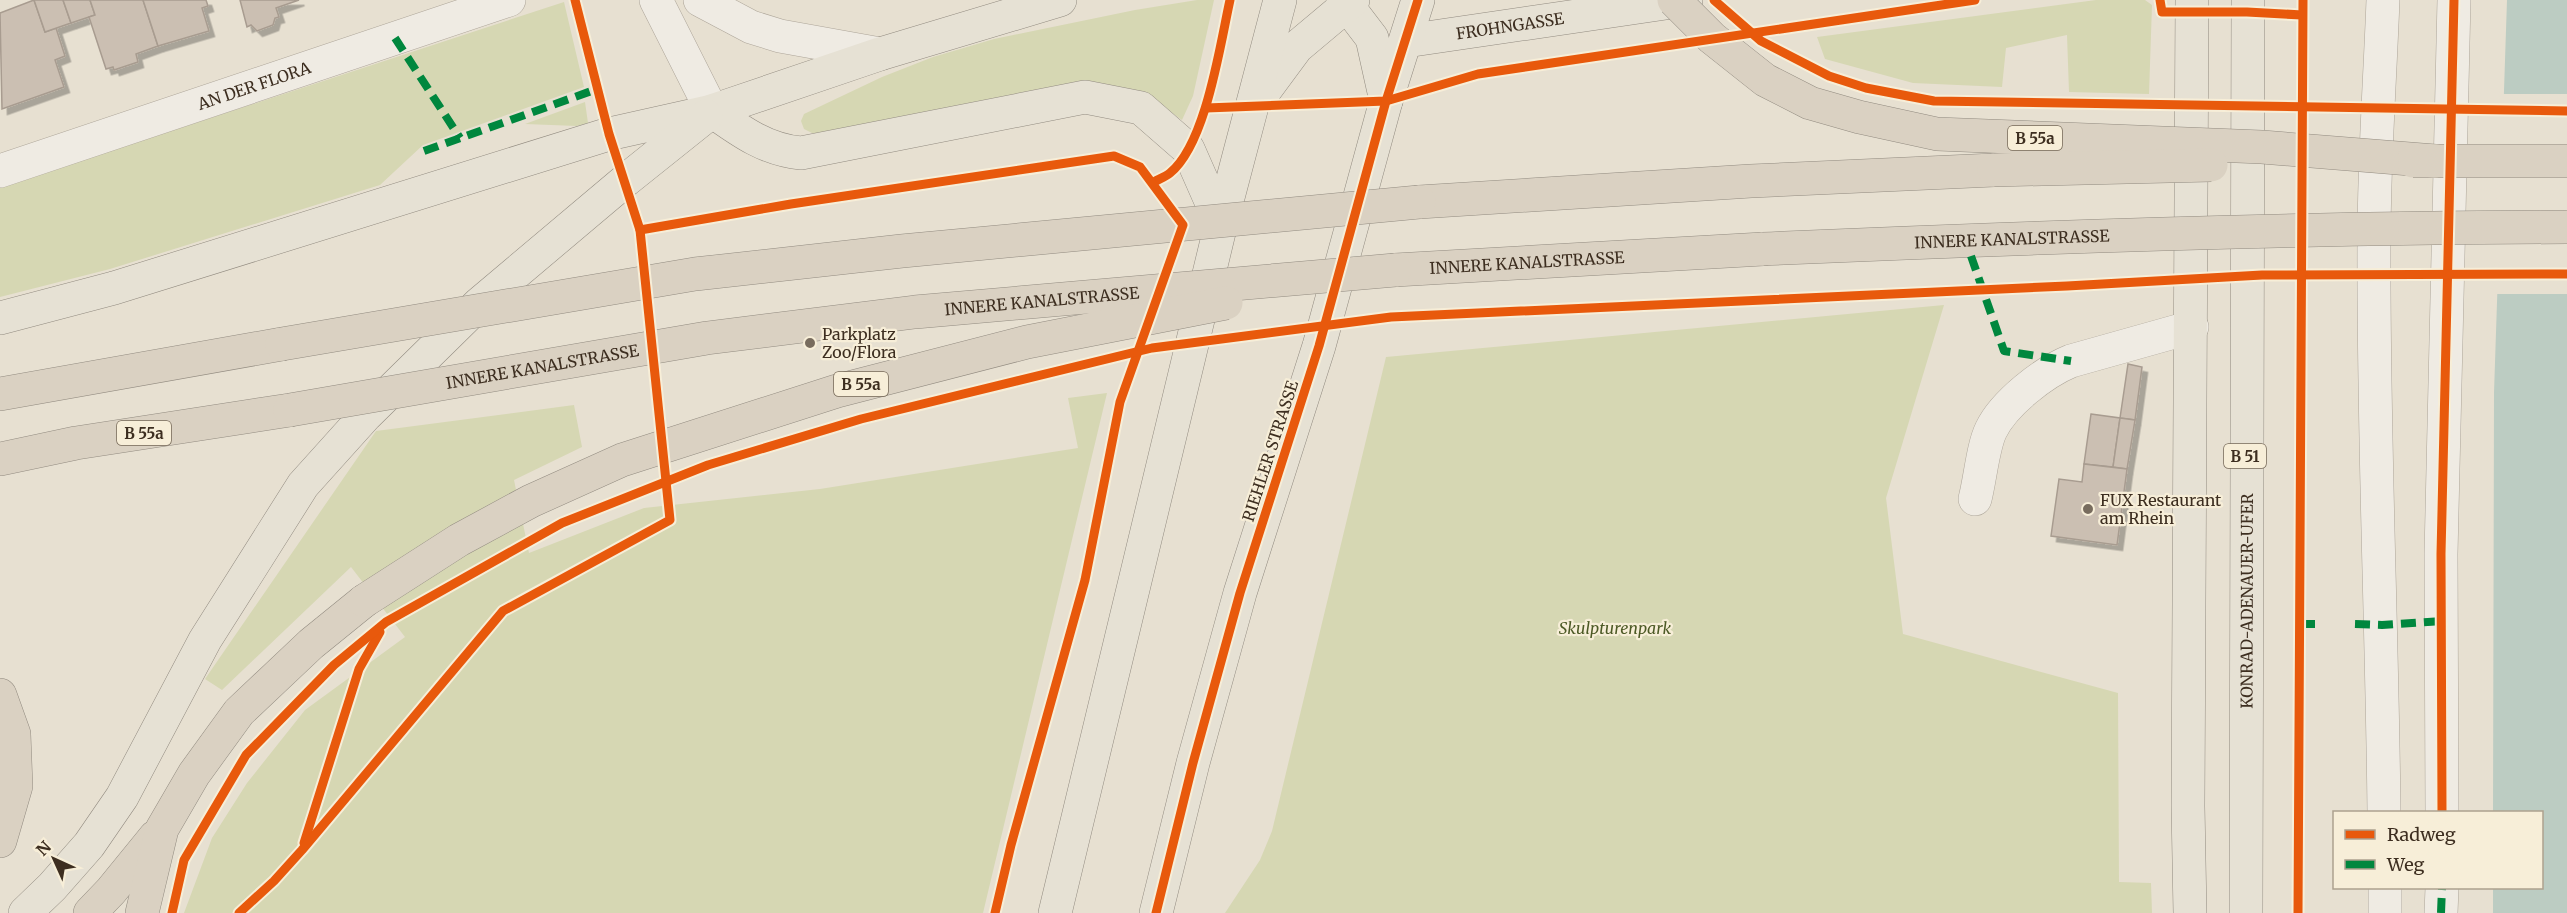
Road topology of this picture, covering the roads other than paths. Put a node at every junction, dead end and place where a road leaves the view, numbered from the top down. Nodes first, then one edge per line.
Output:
1 (509, 0) edge
2 (656, 0) edge
3 (700, 0) edge
4 (1060, 0) edge
5 (1280, 0) edge
6 (1418, 0) edge
7 (1674, 0) edge
8 (1686, 0) edge
9 (2192, 0) edge
10 (2248, 0) edge
11 (2383, 0) edge
12 (2454, 0) edge
13 (1348, 1) edge
14 (1406, 40) junction
15 (880, 54) junction
16 (1386, 101) junction
17 (1253, 106) junction
18 (712, 111) junction
19 (2435, 160) junction
20 (2567, 160) edge
21 (0, 171) edge
22 (1221, 224) junction
23 (2567, 227) edge
24 (1395, 270) junction
25 (0, 318) edge
26 (2192, 327) junction
27 (0, 394) edge
28 (0, 459) edge
29 (1976, 498) dead end
30 (0, 695) edge
31 (2384, 811) edge
32 (2442, 811) edge
33 (162, 829) junction
34 (0, 841) edge
35 (2385, 889) edge
36 (2442, 889) edge
37 (25, 913) edge
38 (90, 913) edge
39 (142, 913) edge
40 (1055, 913) edge
41 (1156, 913) edge
42 (2190, 913) edge
43 (2246, 913) edge
44 (2385, 913) edge
45 (2441, 913) edge

1 - 21 street, AN DER FLORA
2 - 18 street
3 - 15 street
4 - 15 main road
5 - 17 main road
6 - 14 main road, RIEHLER STRASSE
7 - 19 highway, B 55a, bridge
8 - 14 main road, FROHNGASSE
9 - 26 main road
10 - 43 main road, KONRAD-ADENAUER-UFER / B 51
11 - 31 street
12 - 32 street
13 - 16 main road
13 - 17 main road
14 - 16 main road, RIEHLER STRASSE
15 - 18 main road
16 - 41 main road, RIEHLER STRASSE
17 - 22 main road
18 - 22 main road
18 - 25 main road
18 - 37 main road
19 - 20 highway, bridge
19 - 27 highway, B 55a, bridge
22 - 40 main road
23 - 24 highway, INNERE KANALSTRASSE / B 55a, bridge
24 - 28 highway, INNERE KANALSTRASSE / B 55a, bridge
24 - 33 highway, B 55a, bridge
26 - 29 street
26 - 42 main road
30 - 34 highway
33 - 38 highway
33 - 39 highway
35 - 44 street
36 - 45 street

